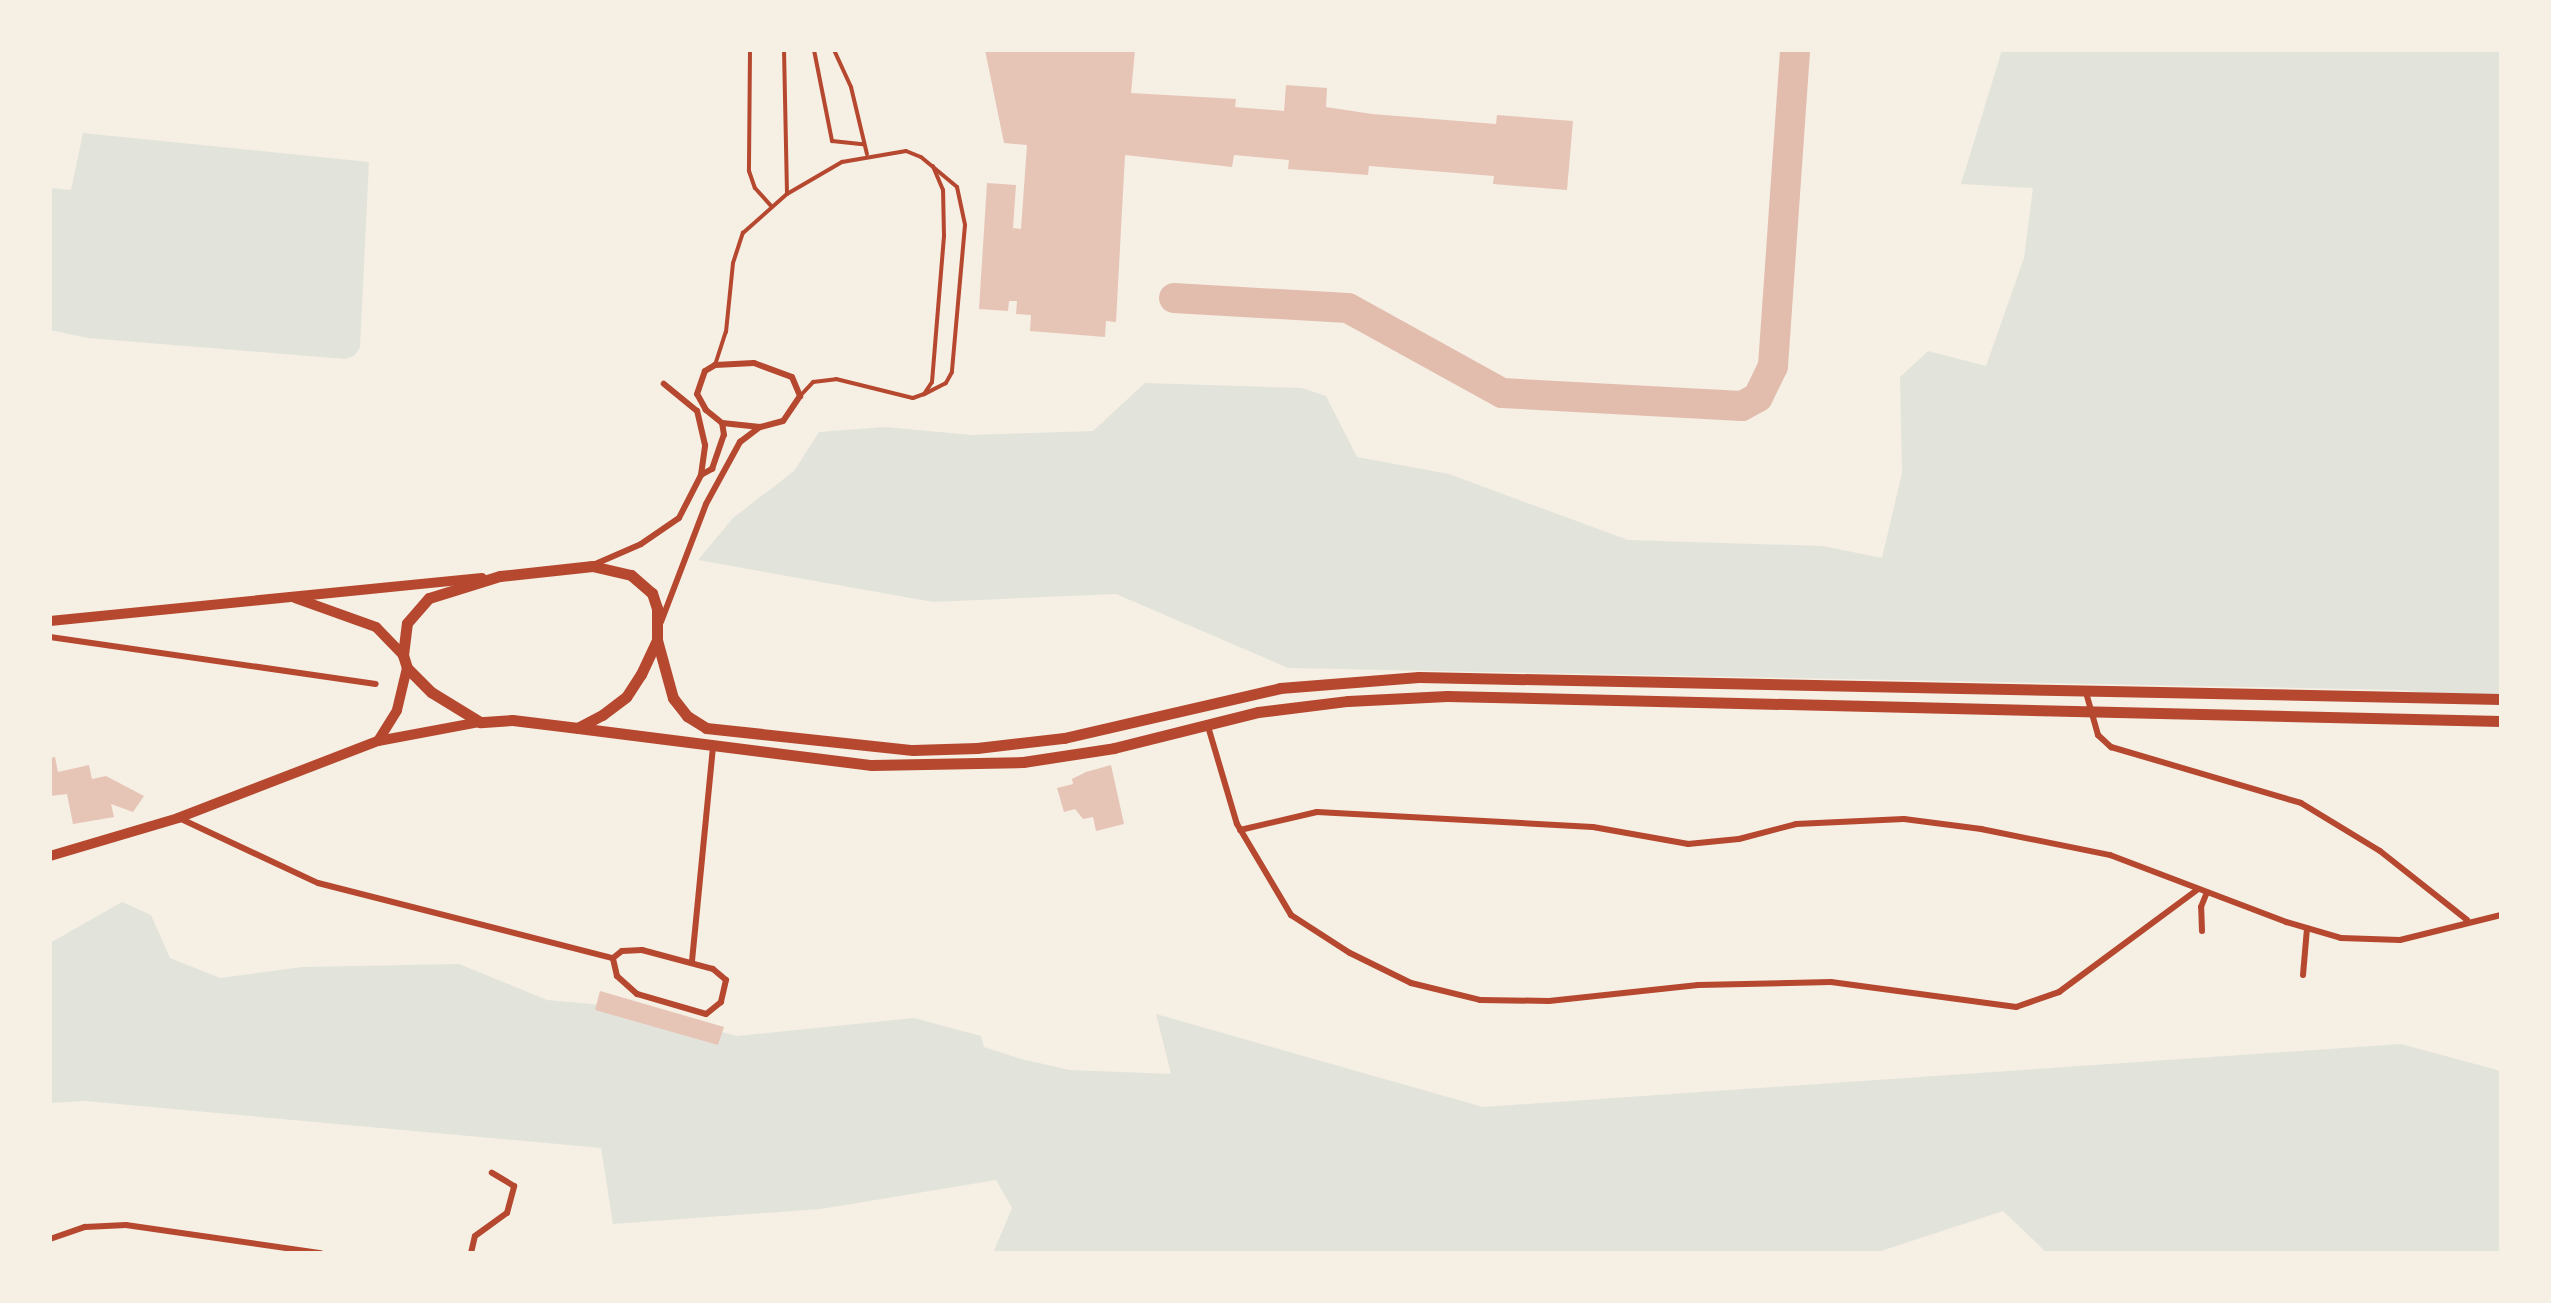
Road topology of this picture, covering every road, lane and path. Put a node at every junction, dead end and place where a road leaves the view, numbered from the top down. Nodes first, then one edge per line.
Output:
1 (750, 50) edge
2 (784, 50) edge
3 (814, 50) edge
4 (834, 50) edge
5 (863, 144) junction
6 (868, 155) junction
7 (934, 166) junction
8 (787, 194) junction
9 (772, 206) junction
10 (715, 365) junction
11 (664, 384) dead end
12 (924, 394) junction
13 (800, 396) junction
14 (722, 423) junction
15 (760, 427) junction
16 (701, 475) junction
17 (592, 566) junction
18 (500, 576) junction
19 (289, 596) junction
20 (50, 621) edge
21 (657, 636) junction
22 (50, 637) edge
23 (405, 661) junction
24 (376, 684) dead end
25 (2085, 689) junction
26 (2501, 698) edge
27 (2090, 713) junction
28 (2501, 721) edge
29 (480, 722) junction
30 (1207, 722) junction
31 (578, 728) junction
32 (378, 741) junction
33 (714, 744) junction
34 (178, 818) junction
35 (1240, 830) junction
36 (50, 856) edge
37 (2203, 890) junction
38 (2501, 916) edge
39 (2467, 920) junction
40 (2306, 928) junction
41 (2202, 932) dead end
42 (613, 958) junction
43 (692, 961) junction
44 (2302, 975) dead end
45 (492, 1173) dead end
46 (50, 1238) edge
47 (321, 1253) edge
48 (471, 1253) edge

1 - 9 lane
2 - 8 lane
3 - 5 lane
4 - 5 lane
5 - 6 lane
6 - 7 lane
6 - 8 lane
7 - 12 lane
7 - 12 lane
8 - 9 lane
9 - 10 lane
10 - 13 street
10 - 14 street
11 - 16 street
12 - 13 lane
13 - 15 street
14 - 15 street
14 - 16 street
15 - 21 street
16 - 17 street
17 - 18 highway
17 - 21 highway
18 - 19 main road
18 - 23 highway
19 - 20 main road
19 - 23 main road
21 - 25 highway
21 - 31 highway
22 - 24 street
23 - 29 highway
23 - 32 main road
25 - 26 highway
25 - 27 street
27 - 28 highway
27 - 30 highway
27 - 39 street
29 - 31 highway
29 - 32 main road
30 - 33 highway
30 - 35 street
31 - 33 highway
32 - 34 main road
33 - 43 street
34 - 36 main road
34 - 42 street
35 - 37 street
35 - 37 street
37 - 40 street
37 - 41 street
38 - 39 street
39 - 40 street
40 - 44 street
42 - 43 street
42 - 43 street
45 - 48 street
46 - 47 street

